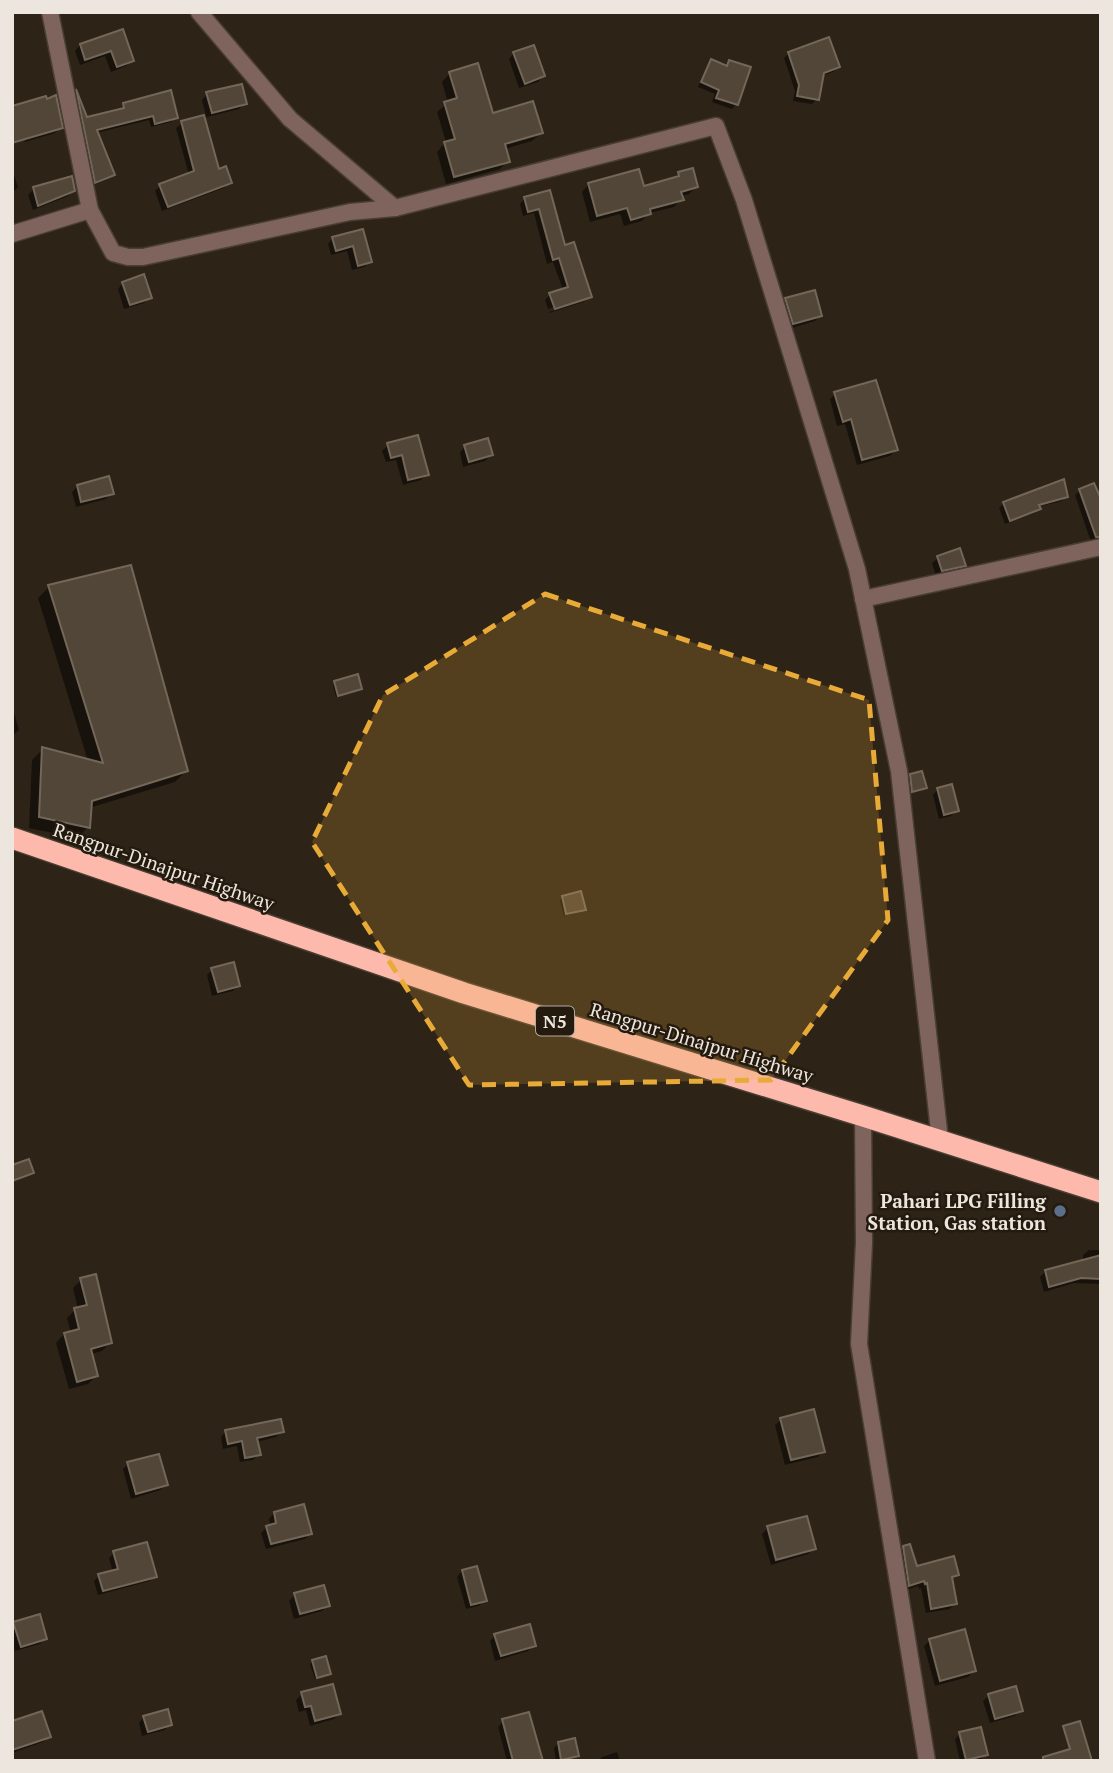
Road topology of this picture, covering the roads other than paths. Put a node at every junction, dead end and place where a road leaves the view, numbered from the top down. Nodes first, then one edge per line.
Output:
1 (50, 12) edge
2 (199, 12) edge
3 (395, 208) junction
4 (90, 210) junction
5 (12, 234) edge
6 (1101, 547) edge
7 (863, 599) junction
8 (12, 838) edge
9 (863, 1116) junction
10 (940, 1140) junction
11 (1101, 1192) edge
12 (927, 1761) edge

1 - 4 street
2 - 3 street
3 - 4 street
3 - 7 street
4 - 5 street
6 - 7 street
7 - 10 street
8 - 9 highway, Rangpur-Dinajpur Highway / N5
9 - 10 highway, Rangpur-Dinajpur Highway / N5
9 - 12 street
10 - 11 highway, Rangpur-Dinajpur Highway / N5

